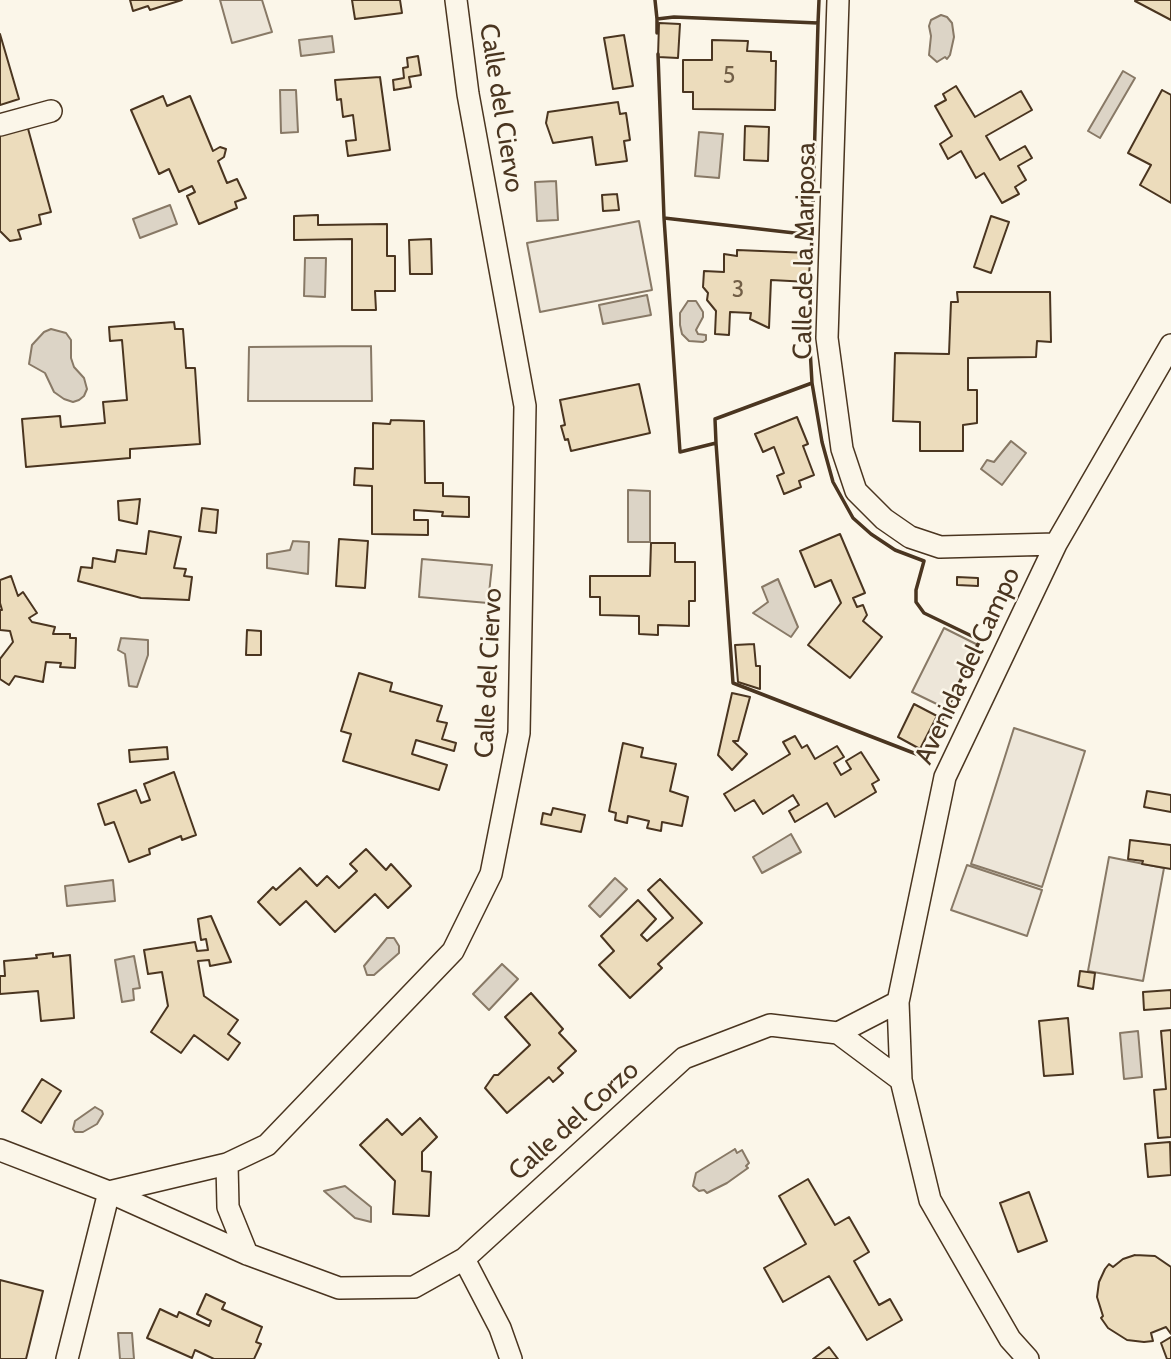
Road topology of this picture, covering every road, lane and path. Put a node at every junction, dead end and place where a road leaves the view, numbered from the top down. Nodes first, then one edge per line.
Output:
1 (456, 0) edge
2 (838, 0) edge
3 (51, 111) dead end
4 (0, 125) edge
5 (1171, 345) edge
6 (1056, 544) junction
7 (898, 1002) junction
8 (838, 1033) junction
9 (901, 1080) junction
10 (0, 1150) edge
11 (227, 1164) junction
12 (109, 1192) junction
13 (247, 1254) junction
14 (464, 1259) junction
15 (67, 1359) edge
16 (510, 1359) edge
17 (1028, 1359) edge

1 - 11 street, Calle del Ciervo
2 - 6 street, Calle de la Mariposa
3 - 4 street
5 - 6 street, Avenida del Campo
6 - 7 street, Avenida del Campo
7 - 8 street
7 - 9 street, Avenida del Campo
8 - 9 street
8 - 14 street, Calle del Corzo
9 - 17 street
10 - 12 street, Calle del Corzo
11 - 12 street, Calle del Ciervo
11 - 13 street
12 - 13 street, Calle del Corzo
12 - 15 street
13 - 14 street, Calle del Corzo
14 - 16 street

